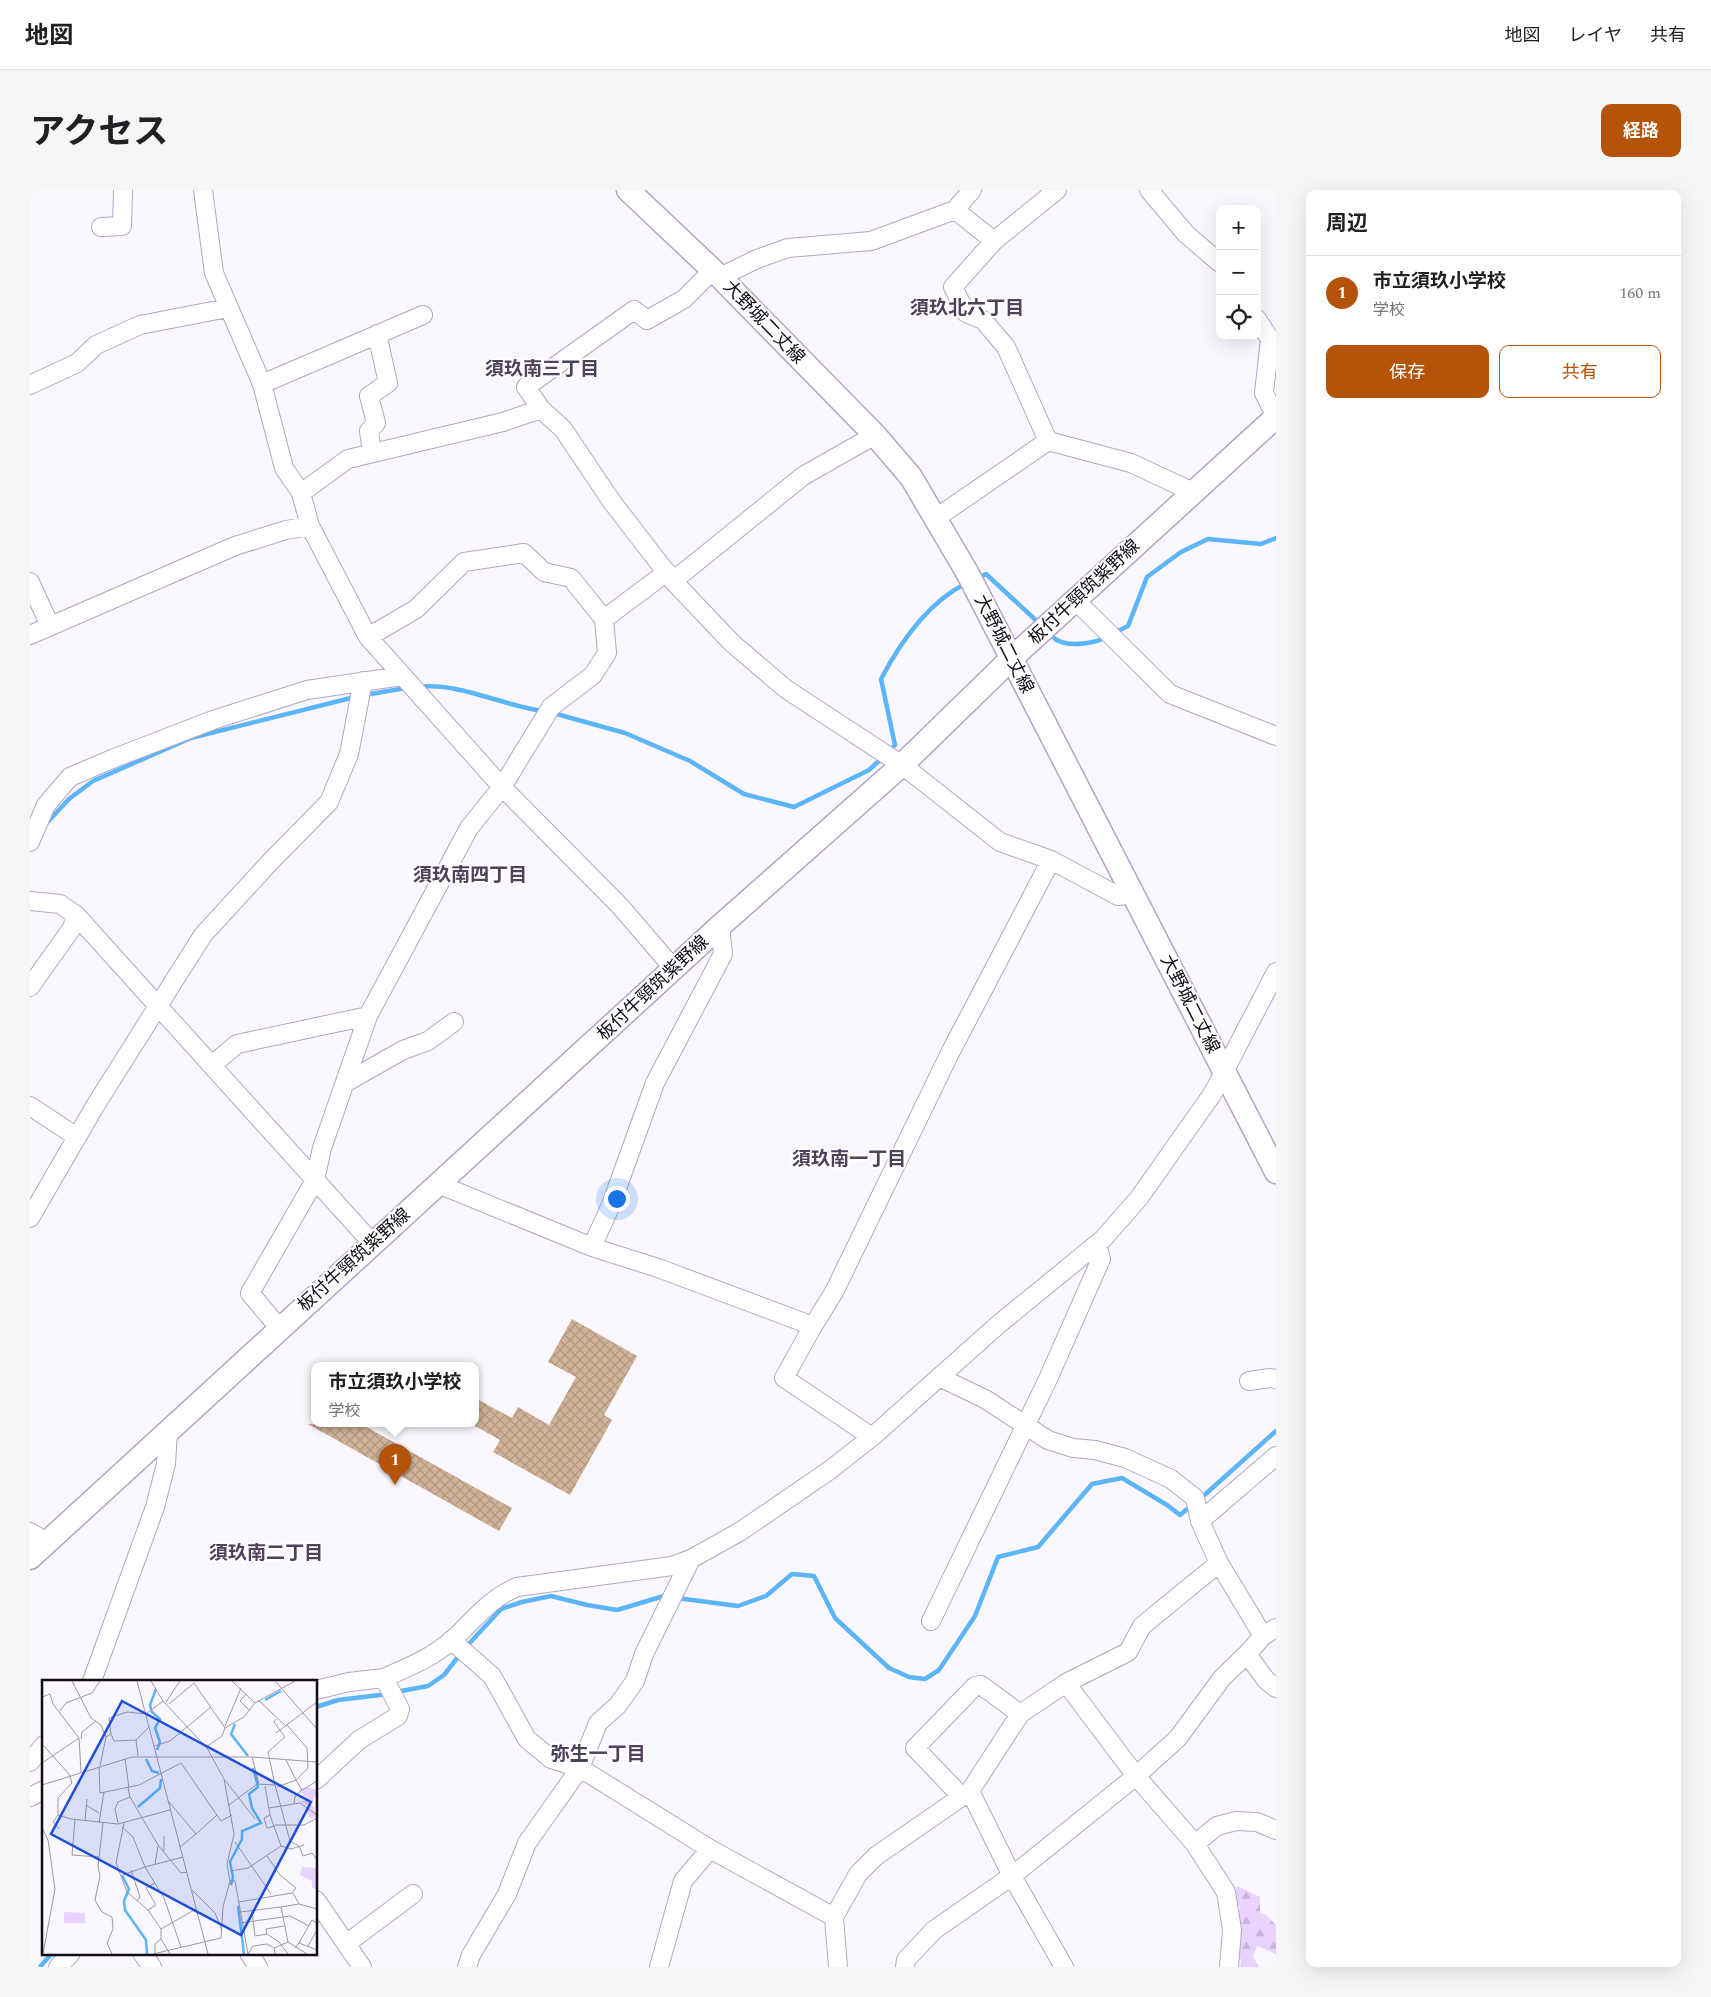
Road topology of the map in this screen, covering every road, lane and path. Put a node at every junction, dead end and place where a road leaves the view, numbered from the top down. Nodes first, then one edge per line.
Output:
1 (123, 190) edge
2 (203, 190) edge
3 (628, 190) edge
4 (972, 190) edge
5 (1057, 190) edge
6 (1149, 190) edge
7 (955, 210) junction
8 (101, 227) dead end
9 (994, 241) junction
10 (1216, 260) edge
11 (716, 274) junction
12 (228, 308) junction
13 (423, 315) dead end
14 (1261, 325) edge
15 (377, 334) junction
16 (262, 384) junction
17 (30, 385) edge
18 (541, 410) junction
19 (1276, 417) edge
20 (875, 435) junction
21 (1048, 441) junction
22 (372, 453) junction
23 (1193, 492) junction
24 (301, 493) junction
25 (936, 518) junction
26 (310, 526) junction
27 (670, 576) junction
28 (30, 582) edge
29 (1075, 600) junction
30 (604, 619) junction
31 (50, 626) junction
32 (30, 635) edge
33 (368, 637) junction
34 (1012, 658) junction
35 (402, 676) junction
36 (363, 681) junction
37 (1276, 736) edge
38 (902, 765) junction
39 (502, 786) junction
40 (30, 842) edge
41 (1051, 860) junction
42 (1134, 894) junction
43 (30, 901) edge
44 (76, 914) junction
45 (720, 926) junction
46 (674, 969) junction
47 (1274, 979) edge
48 (30, 987) edge
49 (158, 1006) junction
50 (368, 1016) junction
51 (454, 1022) dead end
52 (212, 1065) junction
53 (1225, 1072) junction
54 (345, 1083) junction
55 (30, 1106) edge
56 (77, 1137) junction
57 (1276, 1172) edge
58 (315, 1180) junction
59 (438, 1184) junction
60 (30, 1218) edge
61 (373, 1244) junction
62 (1097, 1244) junction
63 (592, 1247) junction
64 (813, 1326) junction
65 (279, 1328) junction
66 (938, 1377) junction
67 (1276, 1379) edge
68 (1249, 1381) dead end
69 (1025, 1425) junction
70 (168, 1431) junction
71 (872, 1437) junction
72 (1276, 1456) edge
73 (1200, 1522) junction
74 (39, 1537) edge
75 (30, 1558) edge
76 (691, 1560) junction
77 (1219, 1563) junction
78 (931, 1621) dead end
79 (1269, 1632) edge
80 (452, 1640) junction
81 (1248, 1654) junction
82 (92, 1680) edge
83 (387, 1683) junction
84 (1066, 1683) junction
85 (1276, 1688) edge
86 (318, 1690) edge
87 (1020, 1714) junction
88 (42, 1747) edge
89 (30, 1762) edge
90 (580, 1768) junction
91 (1136, 1776) junction
92 (318, 1778) edge
93 (42, 1791) edge
94 (966, 1794) junction
95 (30, 1797) edge
96 (1276, 1830) edge
97 (1195, 1844) junction
98 (710, 1849) junction
99 (1012, 1876) junction
100 (413, 1894) dead end
101 (318, 1903) edge
102 (834, 1917) junction
103 (346, 1944) junction
104 (70, 1954) edge
105 (143, 1954) edge
106 (58, 1967) edge
107 (152, 1967) edge
108 (362, 1967) edge
109 (467, 1967) edge
110 (659, 1967) edge
111 (838, 1967) edge
112 (905, 1967) edge
113 (1064, 1967) edge
114 (1229, 1967) edge

1 - 8 street
2 - 12 street
3 - 11 main road, 大野城二丈線
4 - 7 street
5 - 9 street
6 - 10 street
7 - 9 street
7 - 11 street
9 - 21 street
11 - 18 street
11 - 20 main road, 大野城二丈線
12 - 16 street
12 - 17 street
13 - 15 street
14 - 19 street
15 - 16 street
15 - 22 street
16 - 24 street
18 - 22 street
18 - 27 street
19 - 23 main road, 板付牛頸筑紫野線
20 - 25 main road, 大野城二丈線
20 - 27 street
21 - 23 street
21 - 25 street
22 - 24 street
23 - 29 main road, 板付牛頸筑紫野線
24 - 26 street
25 - 34 main road, 大野城二丈線
26 - 31 street
26 - 33 street
27 - 30 street
27 - 38 street
28 - 31 street
29 - 34 main road, 板付牛頸筑紫野線
29 - 37 street
30 - 33 street
30 - 39 street
31 - 32 street
33 - 35 street
34 - 38 main road, 板付牛頸筑紫野線
34 - 42 main road, 大野城二丈線
35 - 36 street
35 - 39 street
36 - 40 street
36 - 49 street
38 - 41 street
38 - 45 main road, 板付牛頸筑紫野線
39 - 46 street
39 - 50 street
41 - 42 street
41 - 64 street
42 - 53 main road, 大野城二丈線
43 - 44 street
44 - 48 street
44 - 49 street
45 - 46 main road, 板付牛頸筑紫野線
45 - 63 street
46 - 59 main road, 板付牛頸筑紫野線
47 - 53 street
49 - 52 street
49 - 56 street
50 - 52 street
50 - 54 street
51 - 54 street
52 - 58 street
53 - 57 main road, 大野城二丈線
53 - 62 street
54 - 58 street
55 - 56 street
56 - 60 street
58 - 61 street
58 - 65 street
59 - 61 main road, 板付牛頸筑紫野線
59 - 63 street
61 - 65 main road, 板付牛頸筑紫野線
62 - 66 street
62 - 69 street
63 - 64 street
64 - 71 street
65 - 70 main road, 板付牛頸筑紫野線
66 - 69 street
66 - 71 street
67 - 68 street
69 - 73 street
69 - 78 street
70 - 74 main road, 板付牛頸筑紫野線
70 - 82 street
71 - 76 street
72 - 73 street
73 - 77 street
74 - 75 main road, 板付牛頸筑紫野線
76 - 80 street
76 - 90 street
77 - 79 street
77 - 84 street
79 - 81 street
80 - 83 street
80 - 90 street
81 - 85 street
81 - 91 street
83 - 86 street
83 - 92 street
84 - 87 street
84 - 91 street
87 - 94 street
87 - 94 street
88 - 89 street
90 - 98 street
90 - 109 street
91 - 97 street
91 - 99 street
93 - 95 street
94 - 99 street
94 - 102 street
96 - 97 street
97 - 114 street
98 - 102 street
98 - 110 street
99 - 112 street
99 - 113 street
100 - 103 street
101 - 103 street
102 - 111 street
103 - 108 street
104 - 106 street
105 - 107 street

